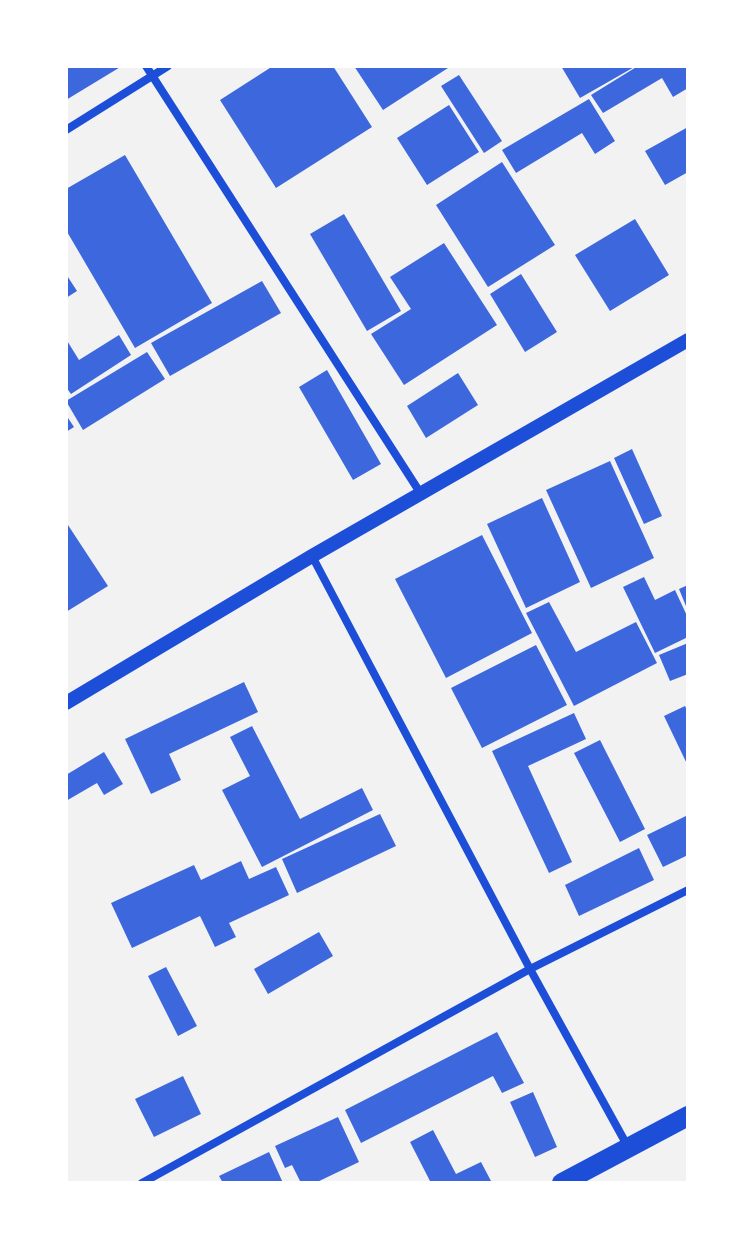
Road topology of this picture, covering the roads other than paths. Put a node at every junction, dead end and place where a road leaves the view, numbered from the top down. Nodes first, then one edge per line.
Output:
1 (146, 66) edge
2 (168, 66) edge
3 (152, 76) junction
4 (66, 130) edge
5 (688, 340) edge
6 (421, 494) junction
7 (312, 556) junction
8 (66, 703) edge
9 (688, 890) edge
10 (530, 969) junction
11 (688, 1116) edge
12 (628, 1147) junction
13 (142, 1183) edge
14 (562, 1183) edge

1 - 3 street
2 - 3 street
3 - 4 street
3 - 6 street
5 - 6 street
6 - 7 street
7 - 8 street
7 - 10 street
9 - 10 street
10 - 12 street
10 - 13 street
11 - 12 main road
12 - 14 main road

